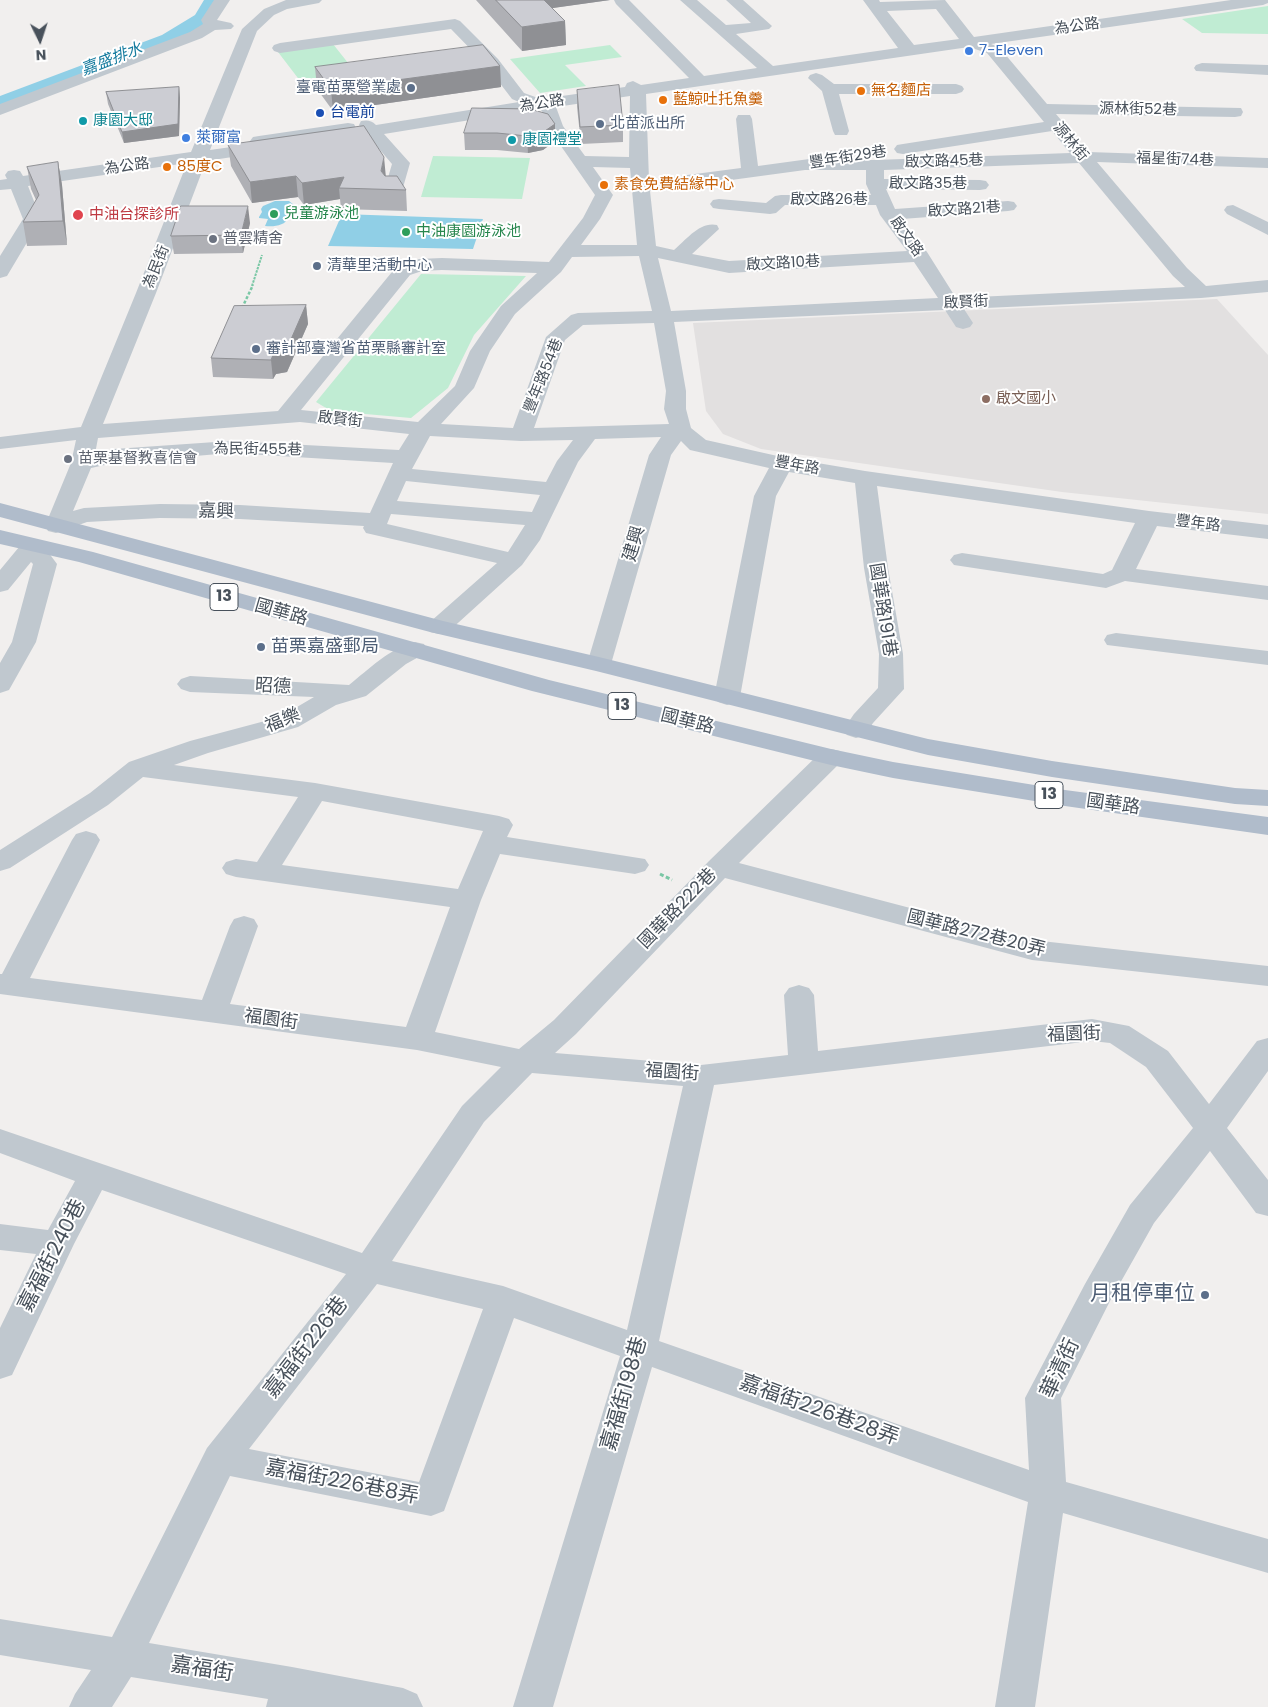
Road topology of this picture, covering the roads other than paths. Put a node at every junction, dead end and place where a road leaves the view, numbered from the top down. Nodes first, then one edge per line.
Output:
1 (222, 0) edge
2 (314, 0) edge
3 (688, 0) edge
4 (734, 0) edge
5 (1224, 0) edge
6 (1263, 0) edge
7 (621, 1) edge
8 (938, 2) edge
9 (874, 4) edge
10 (212, 25) junction
11 (250, 29) junction
12 (725, 30) junction
13 (968, 40) junction
14 (280, 48) dead end
15 (909, 49) junction
16 (798, 65) junction
17 (1202, 68) dead end
18 (766, 69) junction
19 (1268, 70) edge
20 (697, 77) junction
21 (636, 88) junction
22 (956, 88) dead end
23 (830, 89) junction
24 (0, 93) edge
25 (22, 102) junction
26 (535, 102) junction
27 (1042, 109) junction
28 (0, 110) edge
29 (1235, 112) dead end
30 (744, 119) dead end
31 (1055, 125) junction
32 (370, 128) junction
33 (841, 131) dead end
34 (200, 154) junction
35 (1083, 157) junction
36 (580, 161) junction
37 (638, 162) junction
38 (1268, 163) edge
39 (805, 165) junction
40 (875, 165) junction
41 (750, 172) junction
42 (8, 180) edge
43 (67, 183) junction
44 (980, 184) dead end
45 (104, 187) dead end
46 (640, 187) junction
47 (393, 190) edge
48 (45, 195) edge
49 (882, 200) junction
50 (719, 204) dead end
51 (1008, 206) dead end
52 (1233, 210) dead end
53 (710, 229) dead end
54 (1268, 230) edge
55 (567, 250) junction
56 (647, 250) junction
57 (920, 256) junction
58 (677, 257) junction
59 (554, 268) junction
60 (0, 272) edge
61 (1268, 286) edge
62 (1201, 292) junction
63 (951, 303) junction
64 (663, 316) junction
65 (963, 323) dead end
66 (284, 417) junction
67 (423, 429) junction
68 (681, 430) junction
69 (89, 432) junction
70 (589, 433) junction
71 (521, 435) junction
72 (0, 443) edge
73 (82, 463) junction
74 (782, 464) junction
75 (402, 465) junction
76 (865, 478) junction
77 (555, 490) junction
78 (0, 510) edge
79 (380, 514) junction
80 (1149, 518) junction
81 (539, 519) junction
82 (56, 526) junction
83 (1268, 532) edge
84 (0, 537) edge
85 (32, 546) junction
86 (514, 560) junction
87 (962, 560) dead end
88 (1122, 574) junction
89 (1, 583) edge
90 (1268, 593) edge
91 (439, 627) junction
92 (1116, 640) dead end
93 (415, 649) junction
94 (1268, 658) edge
95 (600, 664) junction
96 (190, 684) dead end
97 (0, 685) edge
98 (357, 691) junction
99 (727, 697) junction
100 (856, 730) junction
101 (831, 757) junction
102 (138, 768) junction
103 (315, 791) junction
104 (1268, 798) edge
105 (1268, 826) edge
106 (86, 840) dead end
107 (492, 844) junction
108 (0, 862) edge
109 (635, 865) road end
110 (719, 867) junction
111 (236, 868) dead end
112 (264, 872) junction
113 (466, 900) junction
114 (244, 926) dead end
115 (1268, 976) edge
116 (5, 985) edge
117 (799, 996) dead end
118 (212, 1012) junction
119 (417, 1039) junction
120 (1268, 1049) edge
121 (524, 1061) junction
122 (804, 1063) junction
123 (701, 1076) junction
124 (1211, 1128) junction
125 (0, 1141) edge
126 (94, 1176) junction
127 (1263, 1190) edge
128 (0, 1236) edge
129 (57, 1244) junction
130 (369, 1269) junction
131 (503, 1300) junction
132 (640, 1348) junction
133 (0, 1365) edge
134 (220, 1459) junction
135 (1048, 1493) junction
136 (1268, 1556) edge
137 (0, 1637) edge
138 (122, 1657) junction
139 (289, 1696) edge
140 (89, 1707) edge
141 (402, 1707) edge
142 (534, 1707) edge
143 (1015, 1707) edge

1 - 10 street
2 - 11 street, 為民街
3 - 12 street
4 - 12 street
5 - 13 street, 為公路
6 - 13 street, 為公路
7 - 20 street
8 - 9 street
8 - 13 street
9 - 15 street
10 - 11 street
10 - 25 street
11 - 34 street, 為民街
12 - 18 street
13 - 15 street, 為公路
13 - 27 street, 源林街
14 - 26 street
15 - 16 street, 為公路
16 - 18 street, 為公路
16 - 23 street
17 - 19 street
18 - 20 street, 為公路
18 - 21 street, 為公路
20 - 21 street, 為公路
21 - 26 street, 為公路
21 - 37 street
22 - 23 street
23 - 33 street
24 - 25 street
25 - 28 street
26 - 32 street, 為公路
26 - 36 street
27 - 29 street, 源林街52巷
27 - 31 street, 源林街
30 - 41 street
31 - 35 street, 源林街
31 - 39 street, 豐年街29巷
32 - 34 street, 為公路
32 - 47 street
34 - 42 street, 為公路
34 - 43 street, 為公路
34 - 69 street, 為民街
35 - 38 street, 福星街74巷
35 - 40 street, 啟文路45巷
35 - 62 street, 源林街
36 - 37 street
36 - 55 street
37 - 46 street
39 - 40 street, 啟文路45巷
39 - 41 street, 豐年街29巷
40 - 49 street
41 - 46 street, 豐年街29巷
42 - 43 street, 為公路
42 - 60 street
43 - 45 street
43 - 48 street
44 - 49 street, 啟文路35巷
46 - 56 street
49 - 50 street, 啟文路26巷
49 - 51 street, 啟文路21巷
49 - 57 street, 啟文路
52 - 54 street
53 - 58 street
55 - 56 street, 啟文路10巷
55 - 59 street
56 - 58 street, 啟文路10巷
56 - 64 street
57 - 58 street, 啟文路10巷
57 - 63 street, 啟文路
59 - 66 street
59 - 67 street
61 - 62 street, 啟賢街
62 - 63 street, 啟賢街
63 - 64 street, 啟賢街
63 - 65 street, 啟文路
64 - 68 street
64 - 71 street, 豐年路54巷
66 - 67 street, 啟賢街
66 - 69 street, 啟賢街
67 - 71 street, 啟賢街
67 - 75 street
68 - 70 street, 啟賢街
68 - 74 street, 豐年路
68 - 95 street, 建興
69 - 72 street, 啟賢街
69 - 73 street, 為民街
70 - 71 street, 啟賢街
70 - 77 street
73 - 75 street, 為民街455巷
73 - 82 street, 為民街
74 - 76 street, 豐年路
74 - 99 street
75 - 77 street
75 - 79 street
76 - 80 street, 豐年路
76 - 100 street, 國華路191巷
77 - 81 street
78 - 82 main road, 國華路 / 13
79 - 81 street
79 - 82 street, 嘉興
79 - 86 street
80 - 83 street, 豐年路
80 - 88 street
81 - 86 street
82 - 85 main road
82 - 91 main road, 國華路 / 13
84 - 85 main road, 國華路 / 13
85 - 89 street
85 - 93 main road, 國華路 / 13
85 - 97 street
86 - 91 street
87 - 88 street
88 - 90 street
91 - 93 main road
91 - 95 main road, 國華路 / 13
92 - 94 street
93 - 98 street, 福樂
93 - 101 main road, 國華路 / 13
95 - 99 main road, 國華路 / 13
96 - 98 street, 昭德
98 - 102 street, 福樂
99 - 100 main road, 國華路 / 13
100 - 101 main road
100 - 104 main road, 國華路 / 13
101 - 105 main road, 國華路 / 13
101 - 110 street, 國華路222巷
102 - 103 street
102 - 108 street, 福樂
103 - 107 street
103 - 112 street
106 - 116 street
107 - 109 street
107 - 113 street
110 - 115 street, 國華路272巷20弄
110 - 121 street, 國華路222巷
111 - 112 street
112 - 113 street
113 - 119 street
114 - 118 street
116 - 118 street, 福園街
117 - 122 street
118 - 119 street, 福園街
119 - 121 street, 福園街
120 - 124 street, 華清街
121 - 123 street, 福園街
121 - 130 street, 嘉福街226巷
122 - 123 street, 福園街
122 - 124 street, 福園街
123 - 132 street, 嘉福街198巷
124 - 127 street, 福園街
124 - 135 street, 華清街
125 - 126 street, 嘉福街226巷28弄
126 - 129 street, 嘉福街240巷
126 - 130 street, 嘉福街226巷28弄
128 - 129 street
129 - 133 street, 嘉福街240巷
130 - 131 street, 嘉福街226巷28弄
130 - 134 street, 嘉福街226巷
131 - 132 street, 嘉福街226巷28弄
131 - 134 street, 嘉福街226巷8弄
132 - 135 street, 嘉福街226巷28弄
132 - 142 street, 嘉福街198巷
134 - 138 street, 嘉福街226巷
135 - 136 street, 嘉福街226巷28弄
135 - 143 street, 華清街
137 - 138 street, 嘉福街
138 - 139 street, 嘉福街
138 - 140 street, 嘉福街226巷
139 - 141 street, 嘉福街

